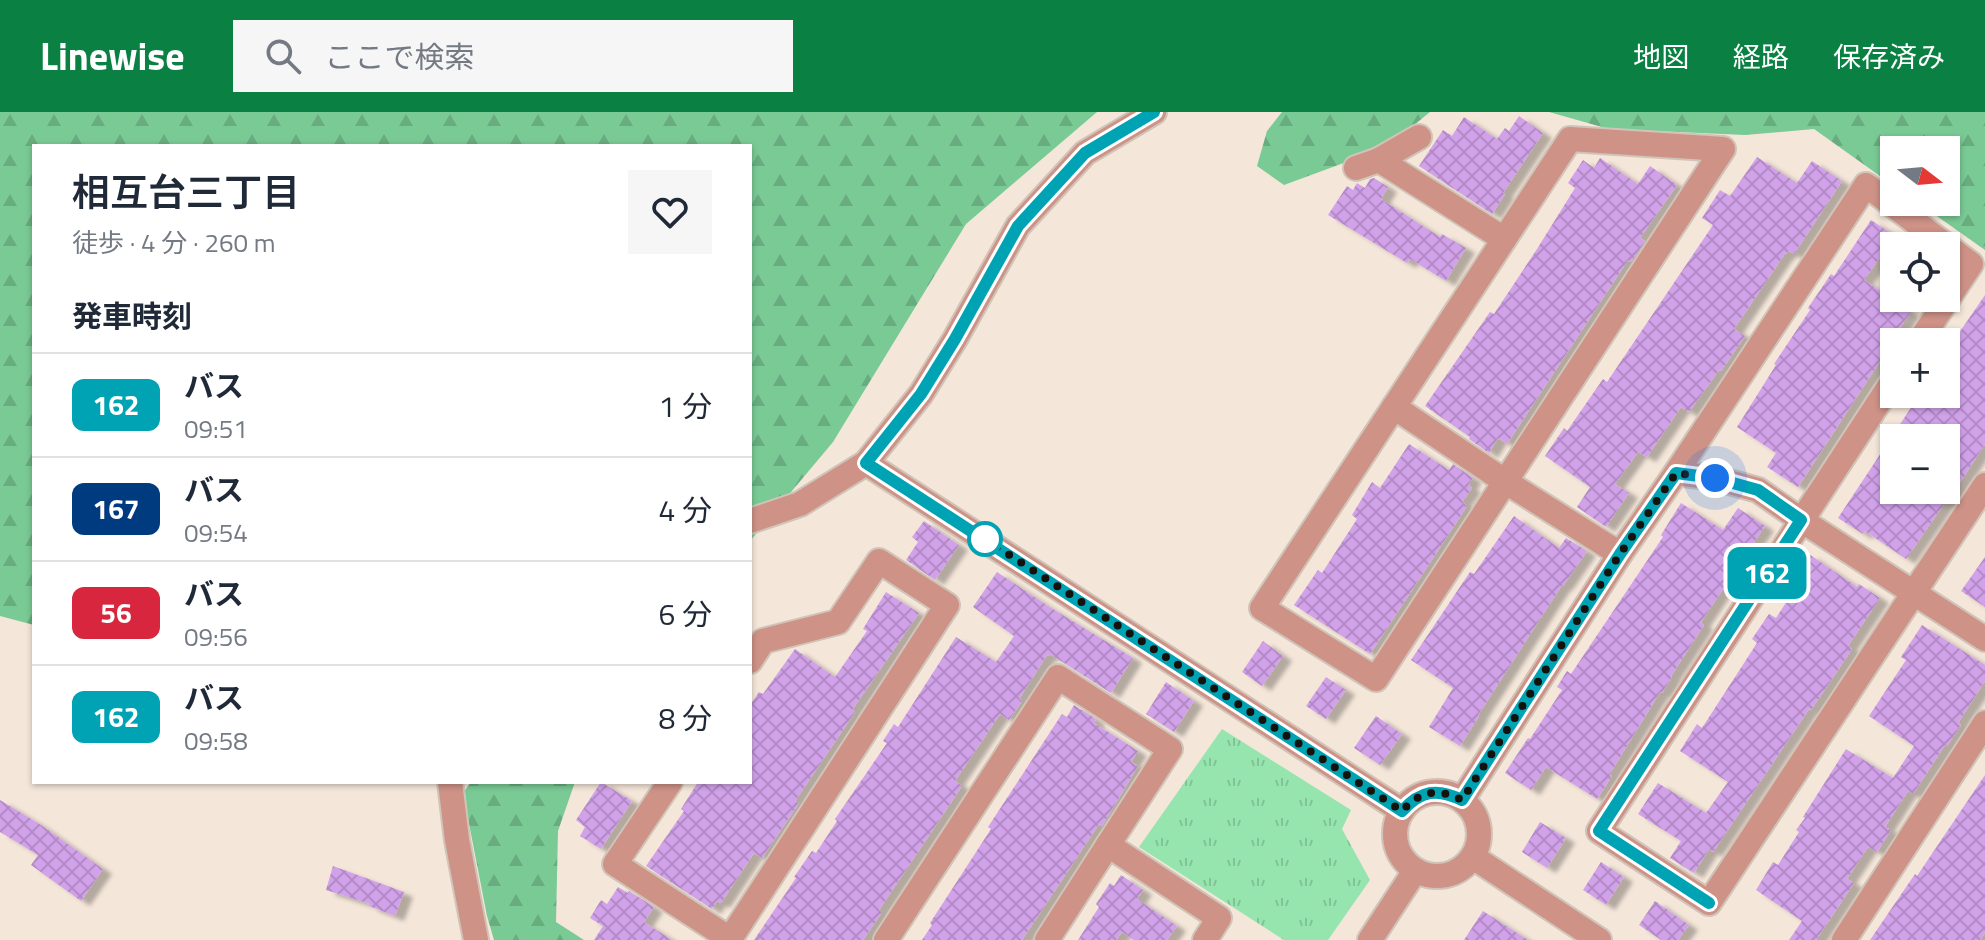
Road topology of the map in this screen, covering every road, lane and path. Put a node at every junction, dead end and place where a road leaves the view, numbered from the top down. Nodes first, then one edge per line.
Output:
1 (1154, 112) edge
2 (1419, 137) dead end
3 (1504, 239) junction
4 (1928, 328) edge
5 (1880, 400) edge
6 (1394, 407) junction
7 (866, 463) junction
8 (1676, 473) junction
9 (1506, 482) junction
10 (1985, 485) edge
11 (752, 520) edge
12 (1801, 520) junction
13 (1620, 554) junction
14 (1914, 592) junction
15 (1985, 639) edge
16 (752, 658) edge
17 (1985, 723) edge
18 (450, 784) edge
19 (669, 784) edge
20 (1462, 800) junction
21 (1402, 811) junction
22 (1108, 845) junction
23 (1473, 857) junction
24 (1415, 871) junction
25 (731, 939) edge
26 (476, 940) edge
27 (886, 940) edge
28 (1047, 940) edge
29 (1205, 940) edge
30 (1370, 940) edge
31 (1599, 940) edge
32 (1844, 940) edge

1 - 7 street
2 - 3 street
3 - 6 street
3 - 9 street
4 - 8 street
5 - 12 street
6 - 9 street
6 - 9 street
7 - 11 street
7 - 21 street
8 - 12 street
8 - 13 street
9 - 13 street
10 - 14 street
12 - 14 street
12 - 14 street
13 - 20 street
14 - 15 street
16 - 25 street
17 - 32 street
18 - 26 street
19 - 25 street
20 - 21 street
20 - 23 street
21 - 24 street
22 - 27 street
22 - 28 street
22 - 29 street
23 - 24 street
23 - 31 street
24 - 30 street

